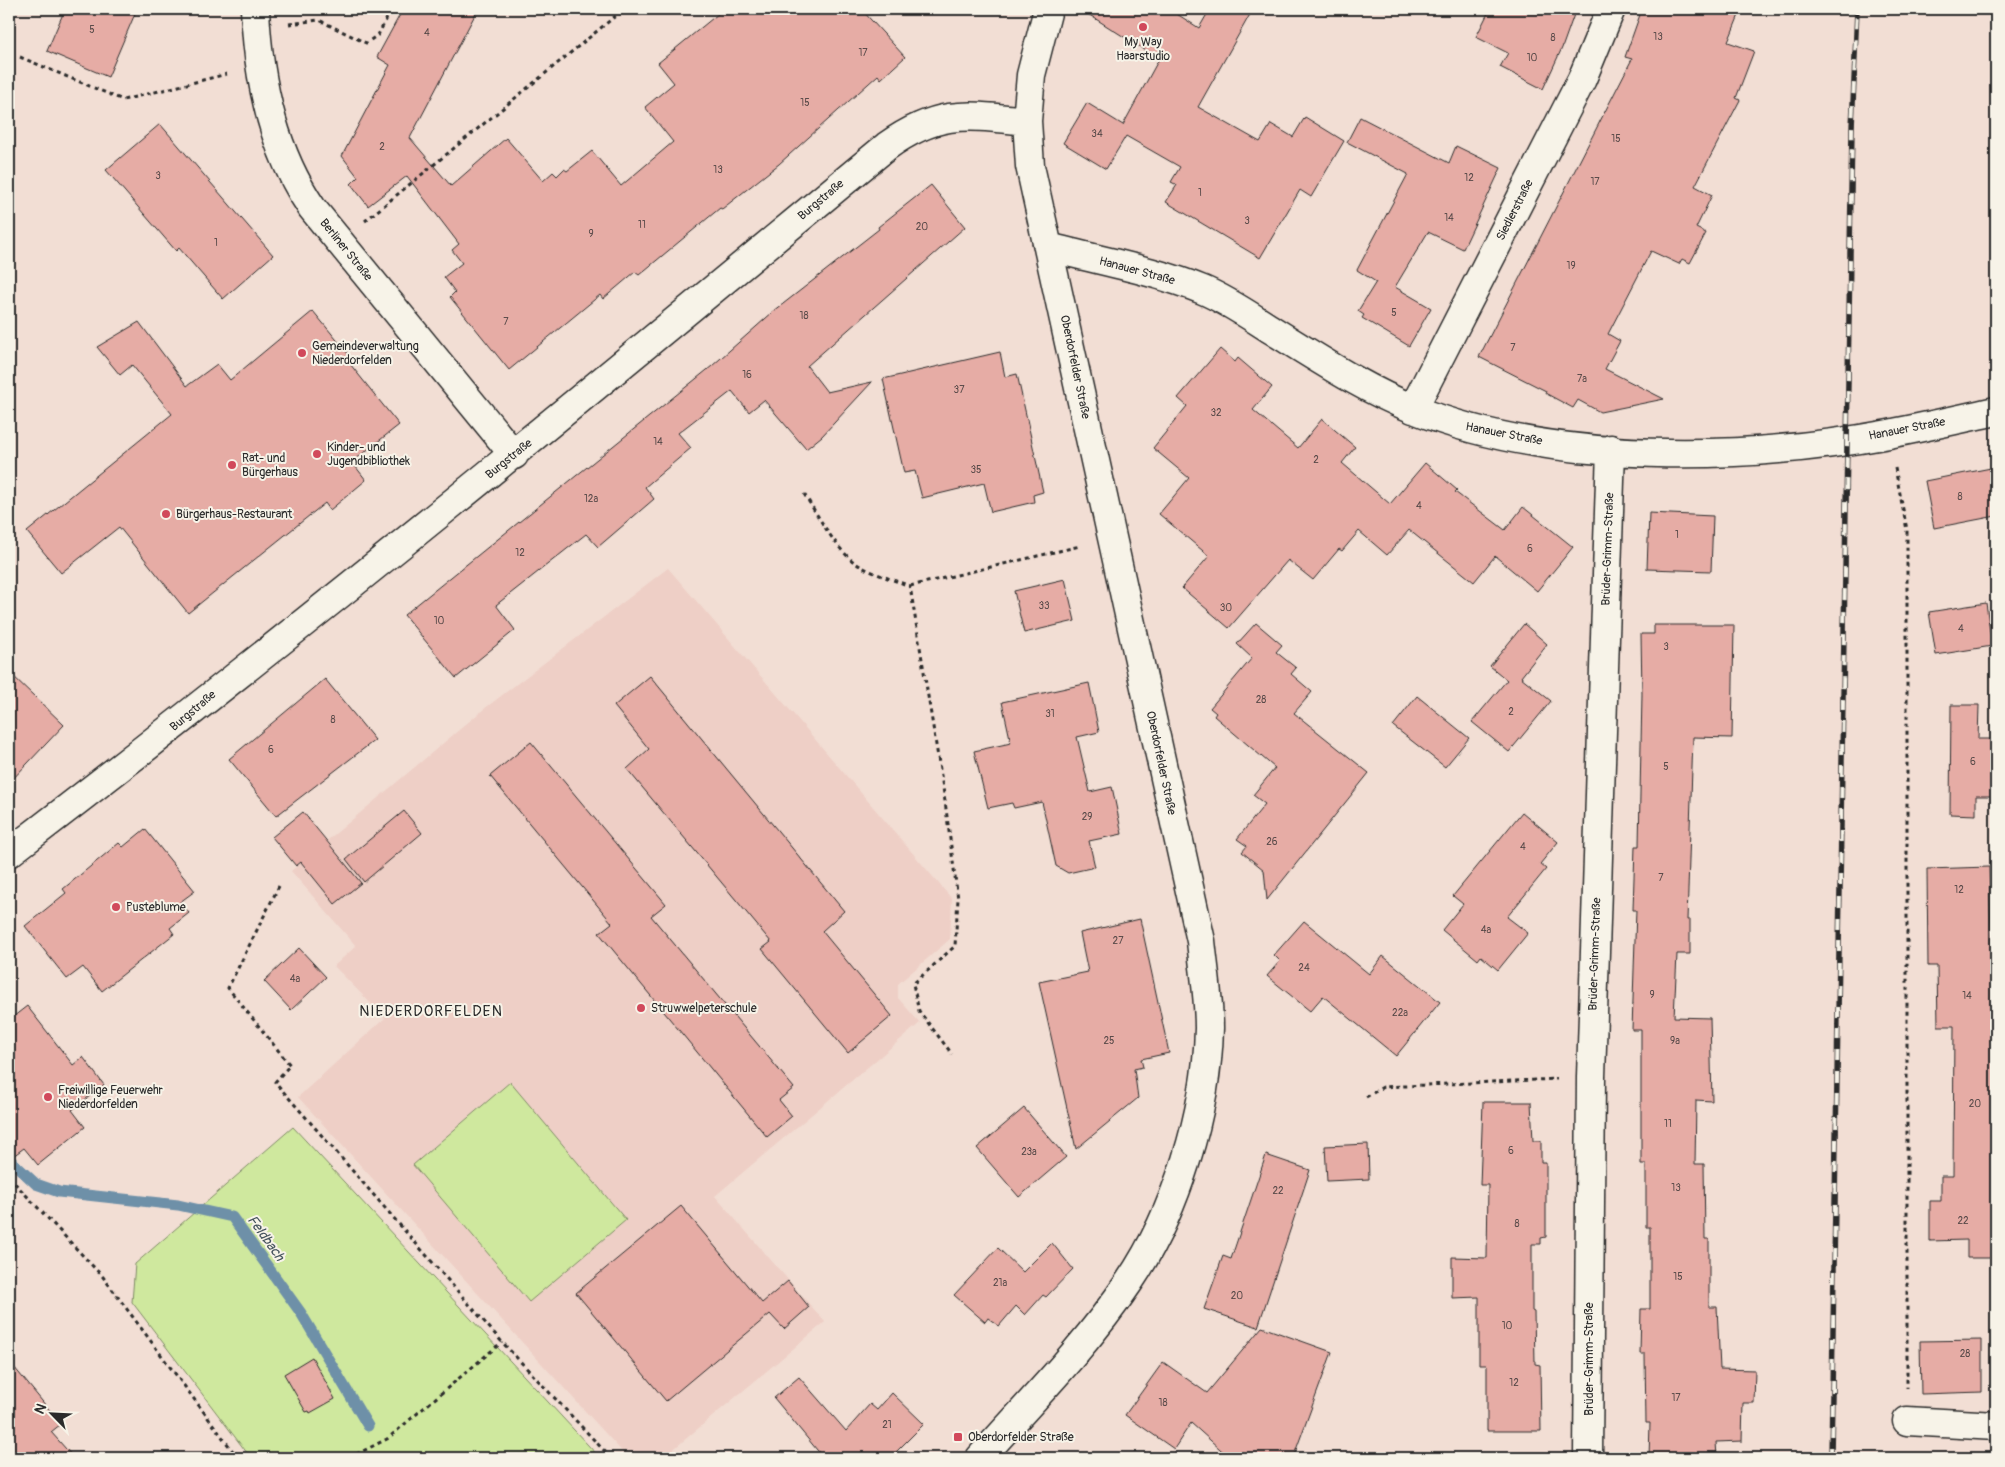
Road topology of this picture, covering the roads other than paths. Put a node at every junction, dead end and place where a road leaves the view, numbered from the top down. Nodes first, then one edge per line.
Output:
1 (1048, 9) edge
2 (1611, 9) edge
3 (255, 19) edge
4 (1027, 121) junction
5 (1049, 247) junction
6 (1413, 409) junction
7 (1996, 411) edge
8 (1611, 450) junction
9 (514, 455) junction
10 (9, 854) edge
11 (1907, 1421) road end
12 (1996, 1426) edge
13 (980, 1458) edge
14 (1588, 1458) edge

1 - 4 street, Oberdorfelder Straße
2 - 6 street, Siedlerstraße
3 - 9 street, Berliner Straße
4 - 5 street, Oberdorfelder Straße
4 - 9 street, Burgstraße
5 - 6 street, Hanauer Straße
5 - 13 street, Oberdorfelder Straße
6 - 8 street, Hanauer Straße
7 - 8 street, Hanauer Straße
8 - 14 street, Brüder-Grimm-Straße
9 - 10 street, Burgstraße
11 - 12 street

